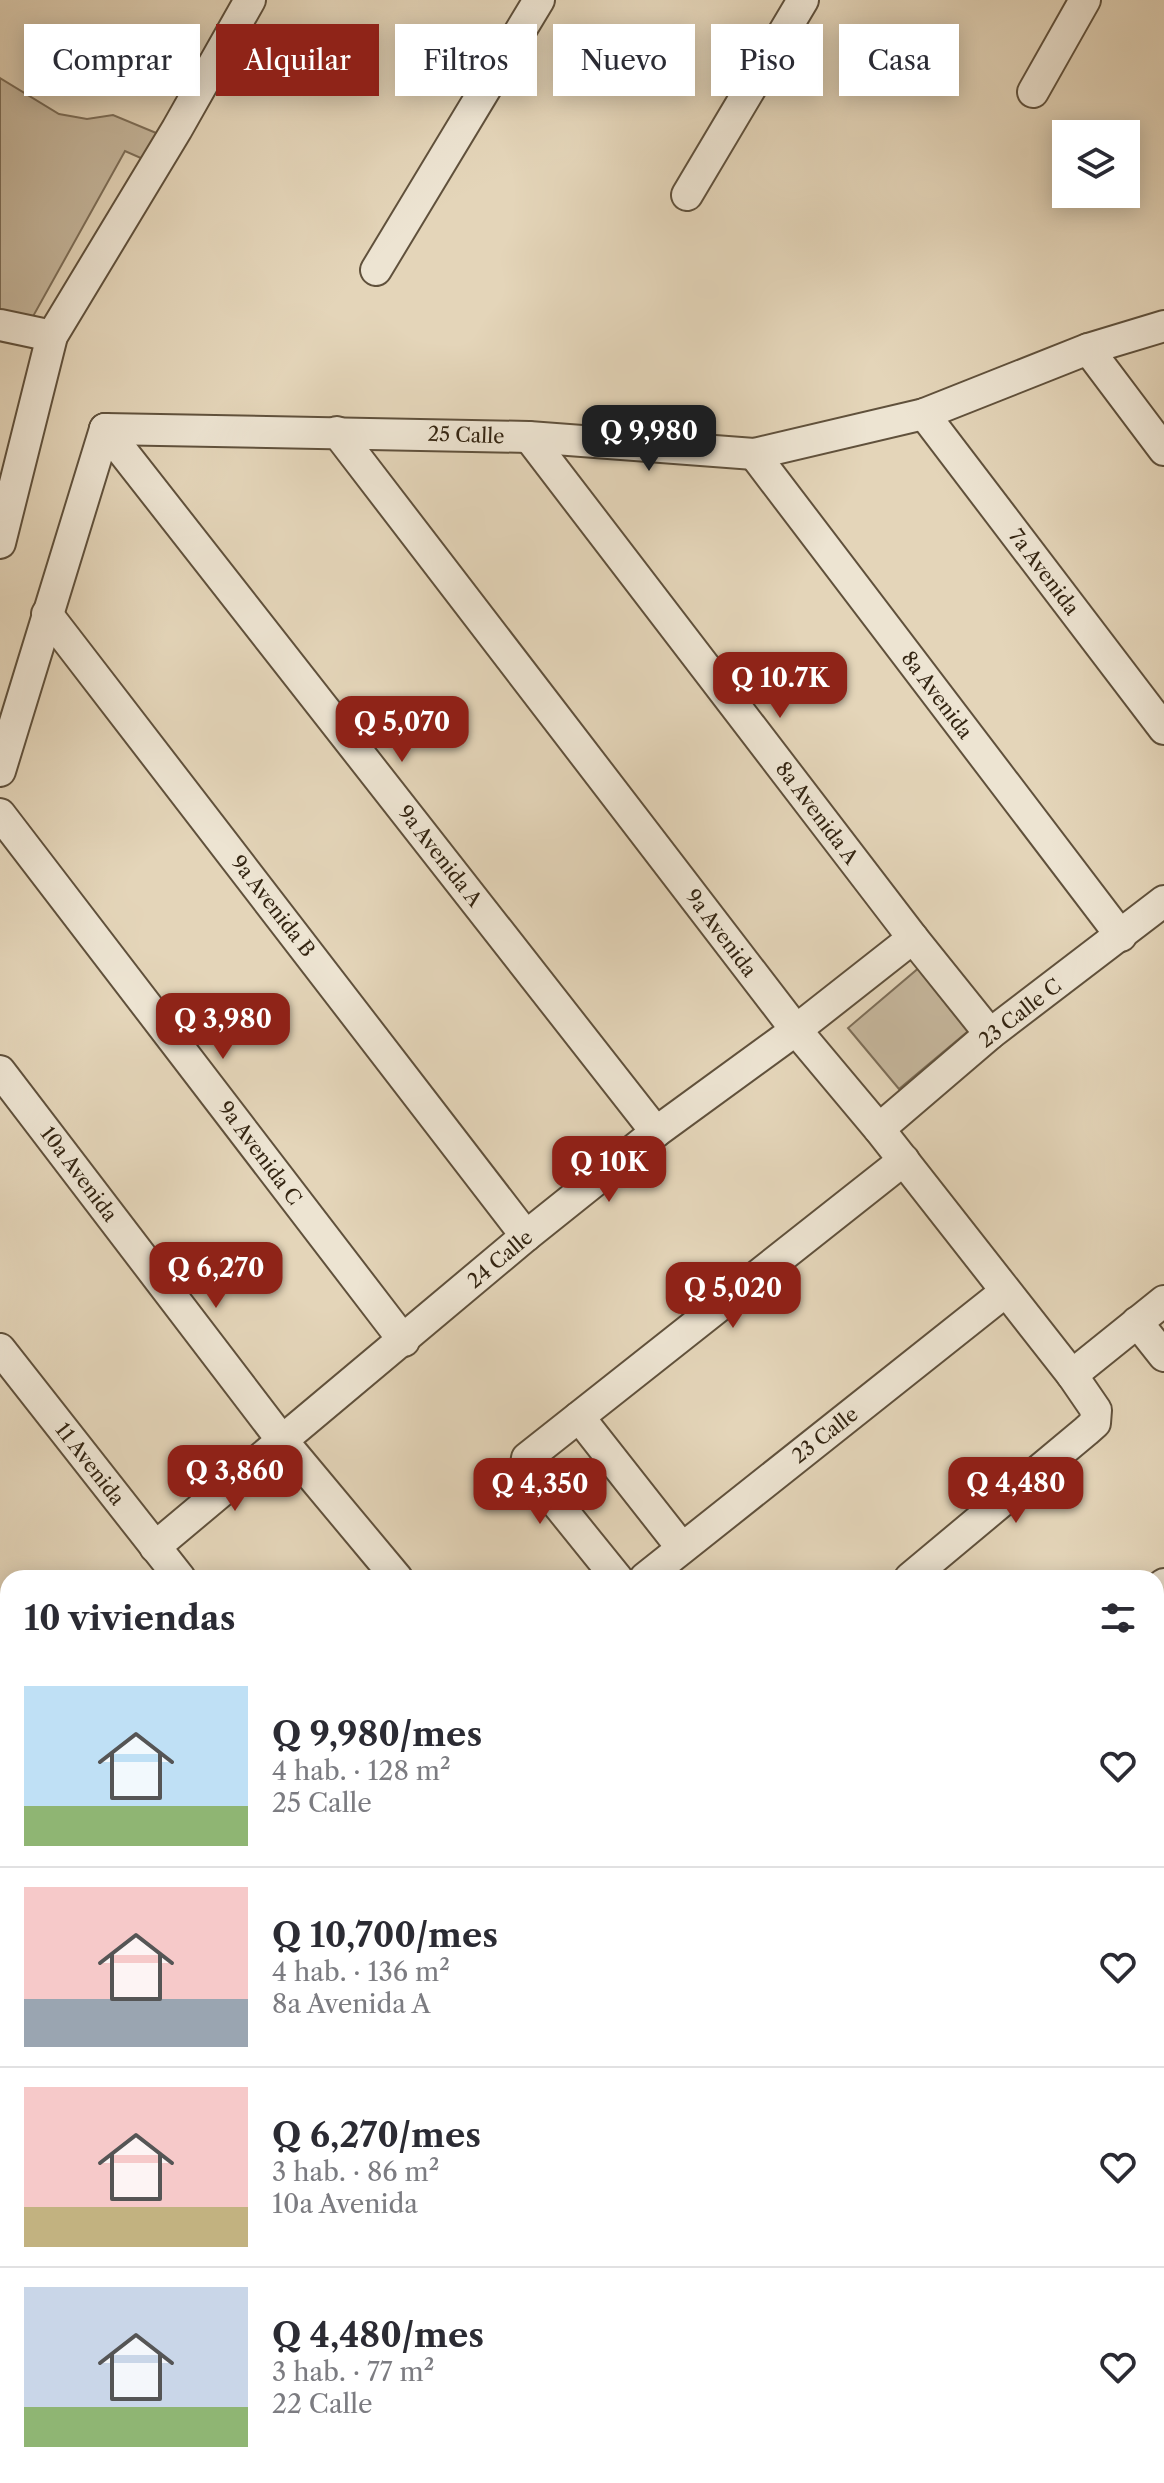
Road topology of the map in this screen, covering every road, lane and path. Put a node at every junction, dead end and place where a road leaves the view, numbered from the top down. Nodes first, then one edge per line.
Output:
1 (250, 0) edge
2 (539, 0) edge
3 (803, 0) edge
4 (1085, 0) edge
5 (1033, 92) dead end
6 (687, 195) dead end
7 (376, 270) dead end
8 (0, 325) edge
9 (1164, 326) edge
10 (52, 336) junction
11 (1088, 349) junction
12 (924, 414) junction
13 (105, 429) junction
14 (337, 432) junction
15 (529, 437) junction
16 (1164, 450) edge
17 (754, 454) junction
18 (0, 543) edge
19 (47, 614) junction
20 (1158, 711) edge
21 (0, 771) edge
22 (0, 814) edge
23 (1164, 901) edge
24 (1121, 936) junction
25 (913, 938) junction
26 (796, 1030) junction
27 (990, 1034) junction
28 (0, 1071) edge
29 (879, 1129) junction
30 (656, 1132) junction
31 (904, 1160) junction
32 (526, 1236) junction
33 (1005, 1292) junction
34 (1164, 1301) edge
35 (1137, 1322) junction
36 (404, 1341) junction
37 (0, 1349) edge
38 (1164, 1356) edge
39 (1072, 1375) junction
40 (579, 1417) junction
41 (281, 1439) junction
42 (155, 1547) junction
43 (682, 1548) junction
44 (174, 1570) edge
45 (390, 1570) edge
46 (611, 1570) edge
47 (655, 1570) edge
48 (920, 1570) edge

1 - 10 street
2 - 7 street
3 - 6 street
4 - 5 street
8 - 10 street
9 - 11 street, 25 Calle
10 - 18 street
11 - 12 street, 25 Calle
11 - 16 street
12 - 17 street, 25 Calle
12 - 20 street, 7a Avenida
13 - 14 street, 25 Calle
13 - 19 street
13 - 30 street, 9a Avenida A
14 - 15 street, 25 Calle
14 - 26 street, 9a Avenida
15 - 17 street, 25 Calle
15 - 25 street, 8a Avenida A
17 - 24 street, 8a Avenida
19 - 21 street
19 - 32 street, 9a Avenida B
22 - 36 street, 9a Avenida C
23 - 24 street, 23 Calle C
24 - 27 street, 23 Calle C
25 - 26 street, 24 Calle
25 - 27 street, 8a Avenida A
26 - 29 street, 9a Avenida
26 - 30 street, 24 Calle
27 - 29 street, 23 Calle C
28 - 41 street, 10a Avenida
29 - 31 street, 9a Avenida
30 - 32 street, 24 Calle
31 - 33 street, 9a Avenida
31 - 40 street
32 - 36 street, 24 Calle
33 - 39 street, 9a Avenida
33 - 43 street, 23 Calle
34 - 35 street
35 - 38 street
35 - 39 street
36 - 41 street, 24 Calle
37 - 42 street, 11 Avenida
39 - 48 street, 9a Avenida
40 - 43 street
40 - 46 street
41 - 42 street, 24 Calle
41 - 45 street, 10a Avenida
42 - 44 street, 11 Avenida
43 - 47 street, 23 Calle

